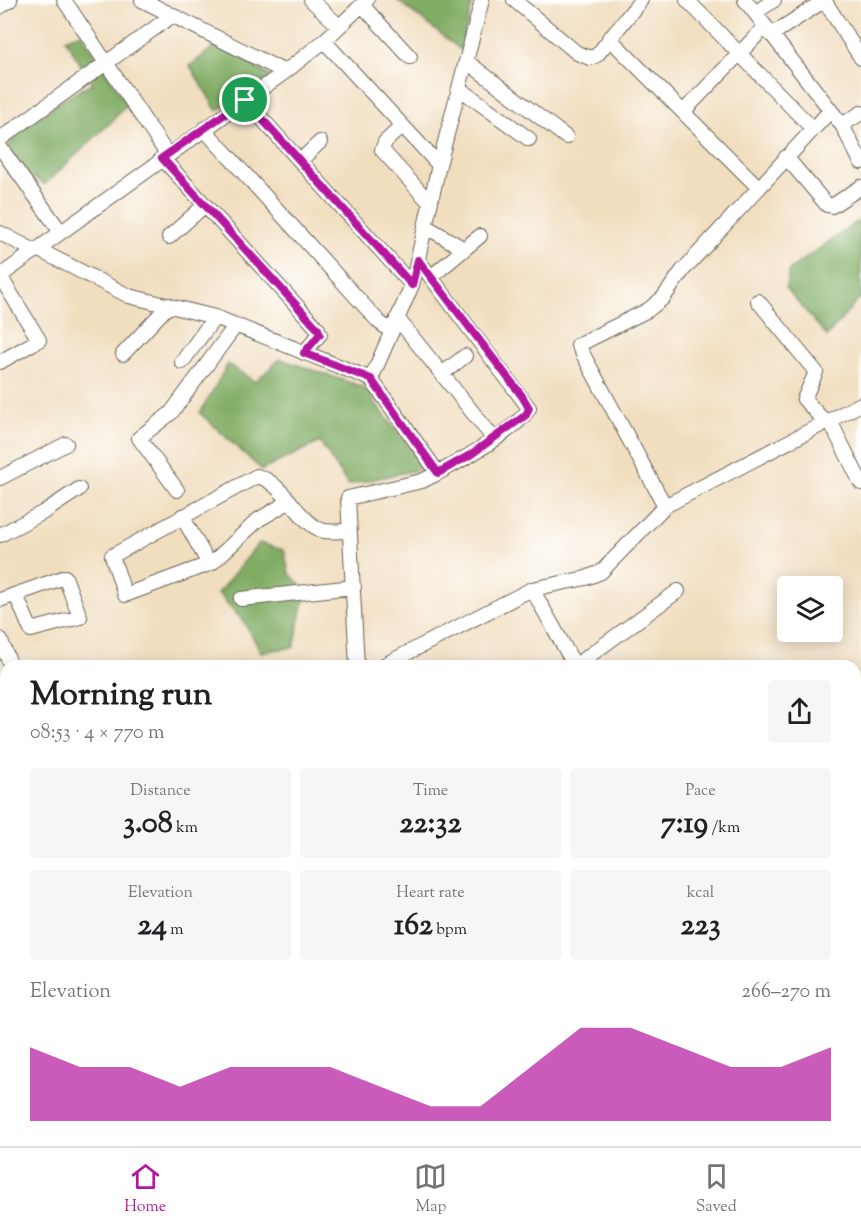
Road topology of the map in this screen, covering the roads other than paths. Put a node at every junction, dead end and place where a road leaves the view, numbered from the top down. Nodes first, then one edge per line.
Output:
1 (10, 0) edge
2 (64, 0) edge
3 (142, 0) edge
4 (311, 0) edge
5 (482, 0) edge
6 (514, 0) edge
7 (641, 0) edge
8 (687, 0) edge
9 (745, 0) edge
10 (774, 0) edge
11 (825, 0) edge
12 (364, 2) edge
13 (0, 7) edge
14 (755, 13) junction
15 (172, 15) junction
16 (339, 26) junction
17 (768, 31) junction
18 (609, 38) junction
19 (324, 41) junction
20 (738, 54) junction
21 (410, 57) dead end
22 (861, 58) edge
23 (466, 61) junction
24 (106, 63) junction
25 (285, 72) junction
26 (459, 88) junction
27 (245, 100) junction
28 (684, 111) junction
29 (830, 111) junction
30 (861, 113) edge
31 (842, 125) junction
32 (402, 126) junction
33 (204, 129) junction
34 (813, 129) junction
35 (566, 137) dead end
36 (0, 139) edge
37 (529, 139) dead end
38 (320, 142) dead end
39 (0, 147) edge
40 (165, 156) junction
41 (786, 157) junction
42 (300, 160) junction
43 (861, 162) edge
44 (439, 165) junction
45 (758, 187) junction
46 (861, 187) edge
47 (430, 203) junction
48 (205, 205) junction
49 (425, 226) junction
50 (60, 231) junction
51 (0, 233) edge
52 (480, 236) dead end
53 (169, 237) dead end
54 (464, 249) junction
55 (36, 250) junction
56 (418, 260) junction
57 (0, 276) edge
58 (430, 277) junction
59 (412, 285) junction
60 (758, 301) dead end
61 (169, 305) junction
62 (215, 317) junction
63 (236, 325) junction
64 (394, 325) junction
65 (304, 353) junction
66 (123, 354) dead end
67 (465, 356) dead end
68 (0, 362) edge
69 (182, 362) dead end
70 (442, 374) junction
71 (371, 379) junction
72 (861, 404) edge
73 (828, 422) junction
74 (494, 439) junction
75 (66, 444) dead end
76 (856, 459) edge
77 (438, 473) junction
78 (0, 478) edge
79 (861, 483) edge
80 (79, 489) dead end
81 (177, 490) dead end
82 (290, 501) junction
83 (665, 506) junction
84 (182, 516) junction
85 (348, 531) junction
86 (0, 535) edge
87 (208, 564) junction
88 (354, 587) junction
89 (532, 589) junction
90 (678, 591) dead end
91 (16, 595) junction
92 (241, 599) dead end
93 (0, 600) edge
94 (0, 639) edge
95 (8, 660) edge
96 (357, 660) edge
97 (394, 660) edge
98 (572, 660) edge
99 (583, 660) edge

1 - 13 street
2 - 24 street
3 - 15 street
4 - 16 street
5 - 23 street
6 - 18 street
7 - 18 street
8 - 20 street
9 - 14 street
10 - 14 street
11 - 17 street
11 - 22 street
12 - 16 street
12 - 21 street
14 - 17 street
15 - 24 street
15 - 25 street
16 - 19 street
17 - 20 street
17 - 29 street
18 - 28 street
19 - 25 street
19 - 32 street
20 - 28 street
20 - 34 street
23 - 26 street
23 - 35 street
24 - 36 street
24 - 40 street
25 - 27 street
26 - 37 street
26 - 44 street
27 - 33 street
27 - 42 street
28 - 45 street
29 - 31 street
29 - 34 street
30 - 31 street
31 - 43 street
32 - 44 street
32 - 47 street
33 - 40 street
33 - 64 street
34 - 41 street
38 - 42 street
39 - 50 street
40 - 48 street
40 - 50 street
41 - 45 street
41 - 46 street
42 - 59 street
44 - 47 street
45 - 83 street
47 - 49 street
48 - 53 street
48 - 65 street
49 - 54 street
49 - 56 street
50 - 55 street
51 - 55 street
52 - 54 street
54 - 58 street
55 - 57 street
55 - 61 street
56 - 58 street
56 - 59 street
57 - 68 street
58 - 74 street
59 - 64 street
60 - 73 street
61 - 62 street
61 - 66 street
62 - 63 street
62 - 69 street
63 - 65 street
63 - 81 street
64 - 70 street
64 - 71 street
65 - 71 street
67 - 70 street
70 - 74 street
71 - 77 street
72 - 73 street
73 - 76 street
73 - 83 street
74 - 77 street
75 - 78 street
76 - 79 street
77 - 85 street
80 - 86 street
82 - 84 street
82 - 85 street
82 - 87 street
83 - 89 street
84 - 87 street
84 - 87 street
85 - 88 street
88 - 92 street
88 - 96 street
89 - 97 street
89 - 98 street
90 - 99 street
91 - 91 street
91 - 93 street
94 - 95 street

